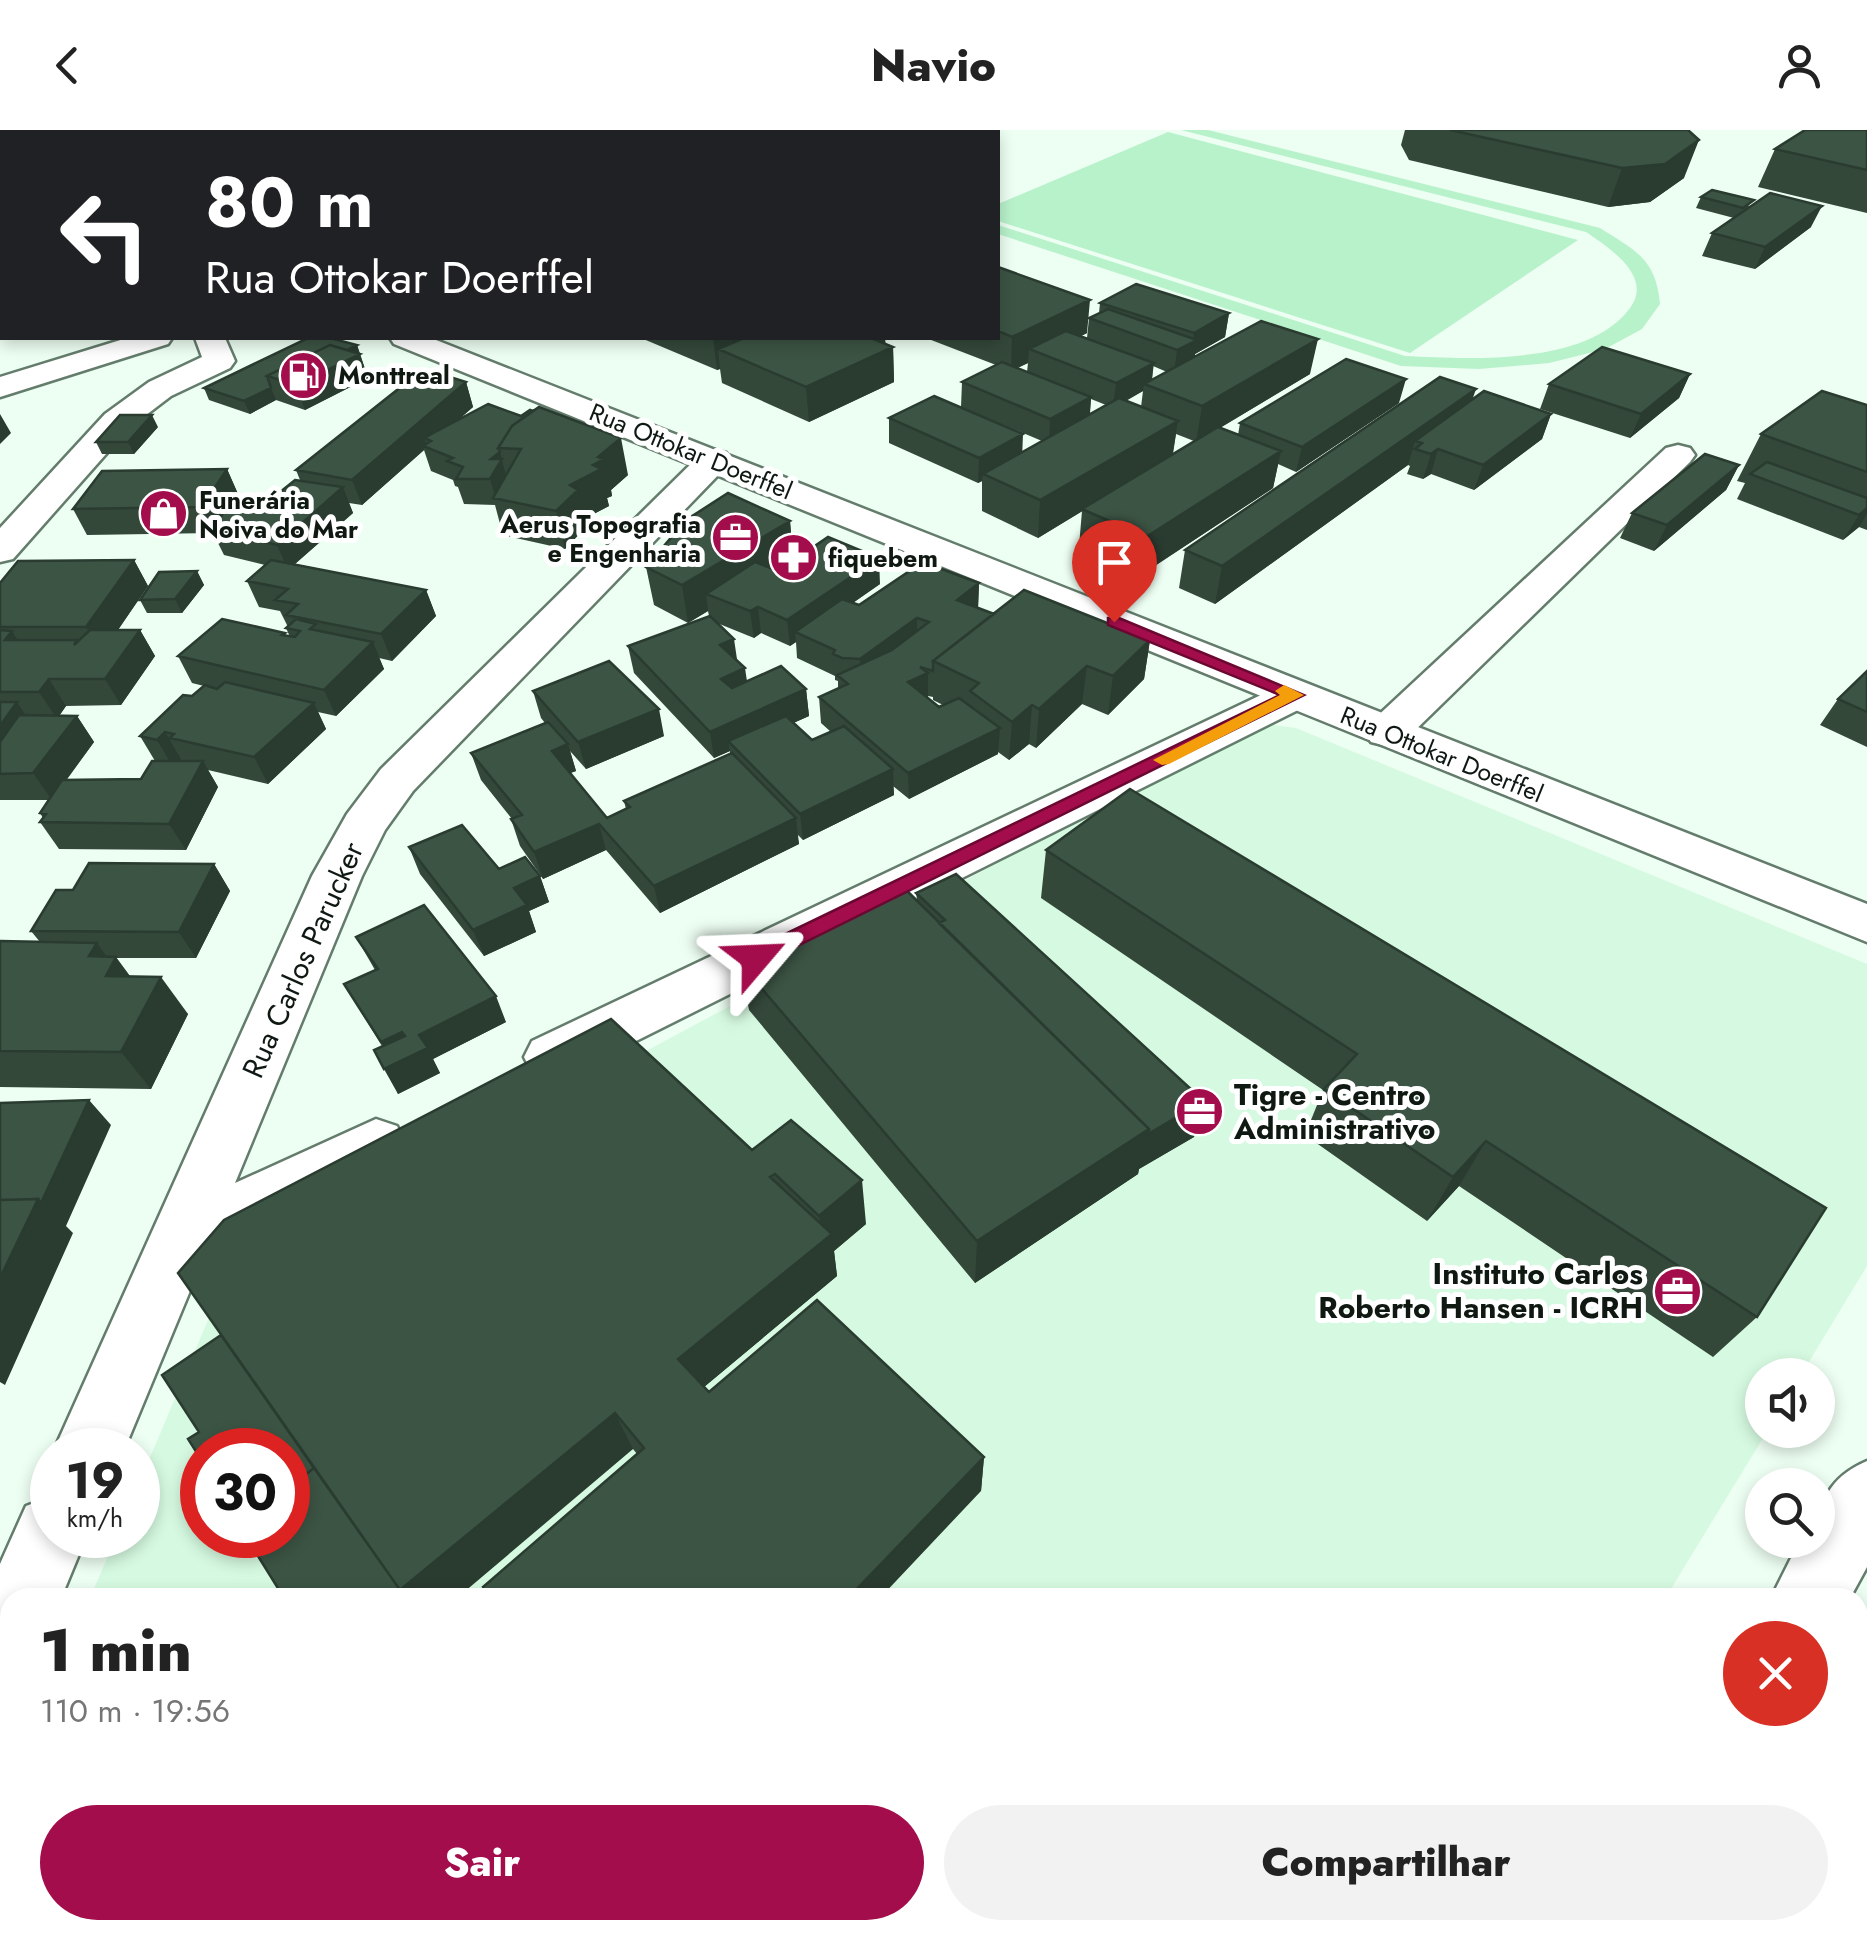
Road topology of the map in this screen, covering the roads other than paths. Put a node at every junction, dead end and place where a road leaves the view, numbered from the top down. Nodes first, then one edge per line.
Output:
1 (151, 340) edge
2 (211, 340) edge
3 (410, 340) edge
4 (0, 387) edge
5 (1678, 455) dead end
6 (714, 460) junction
7 (0, 551) edge
8 (1295, 695) junction
9 (1387, 732) junction
10 (1867, 924) edge
11 (504, 1080) edge
12 (414, 1124) edge
13 (181, 1238) junction
14 (99, 1428) edge
15 (1867, 1497) edge
16 (41, 1558) edge
17 (27, 1588) edge
18 (1814, 1588) edge

1 - 4 street
2 - 7 street
3 - 6 street, Rua Ottokar Doerffel
5 - 9 street
6 - 8 street, Rua Ottokar Doerffel
6 - 13 street, Rua Carlos Parucker
8 - 9 street, Rua Ottokar Doerffel
8 - 11 street
9 - 10 street, Rua Ottokar Doerffel
12 - 13 street
13 - 14 street, Rua Carlos Parucker
15 - 18 street
16 - 17 street

